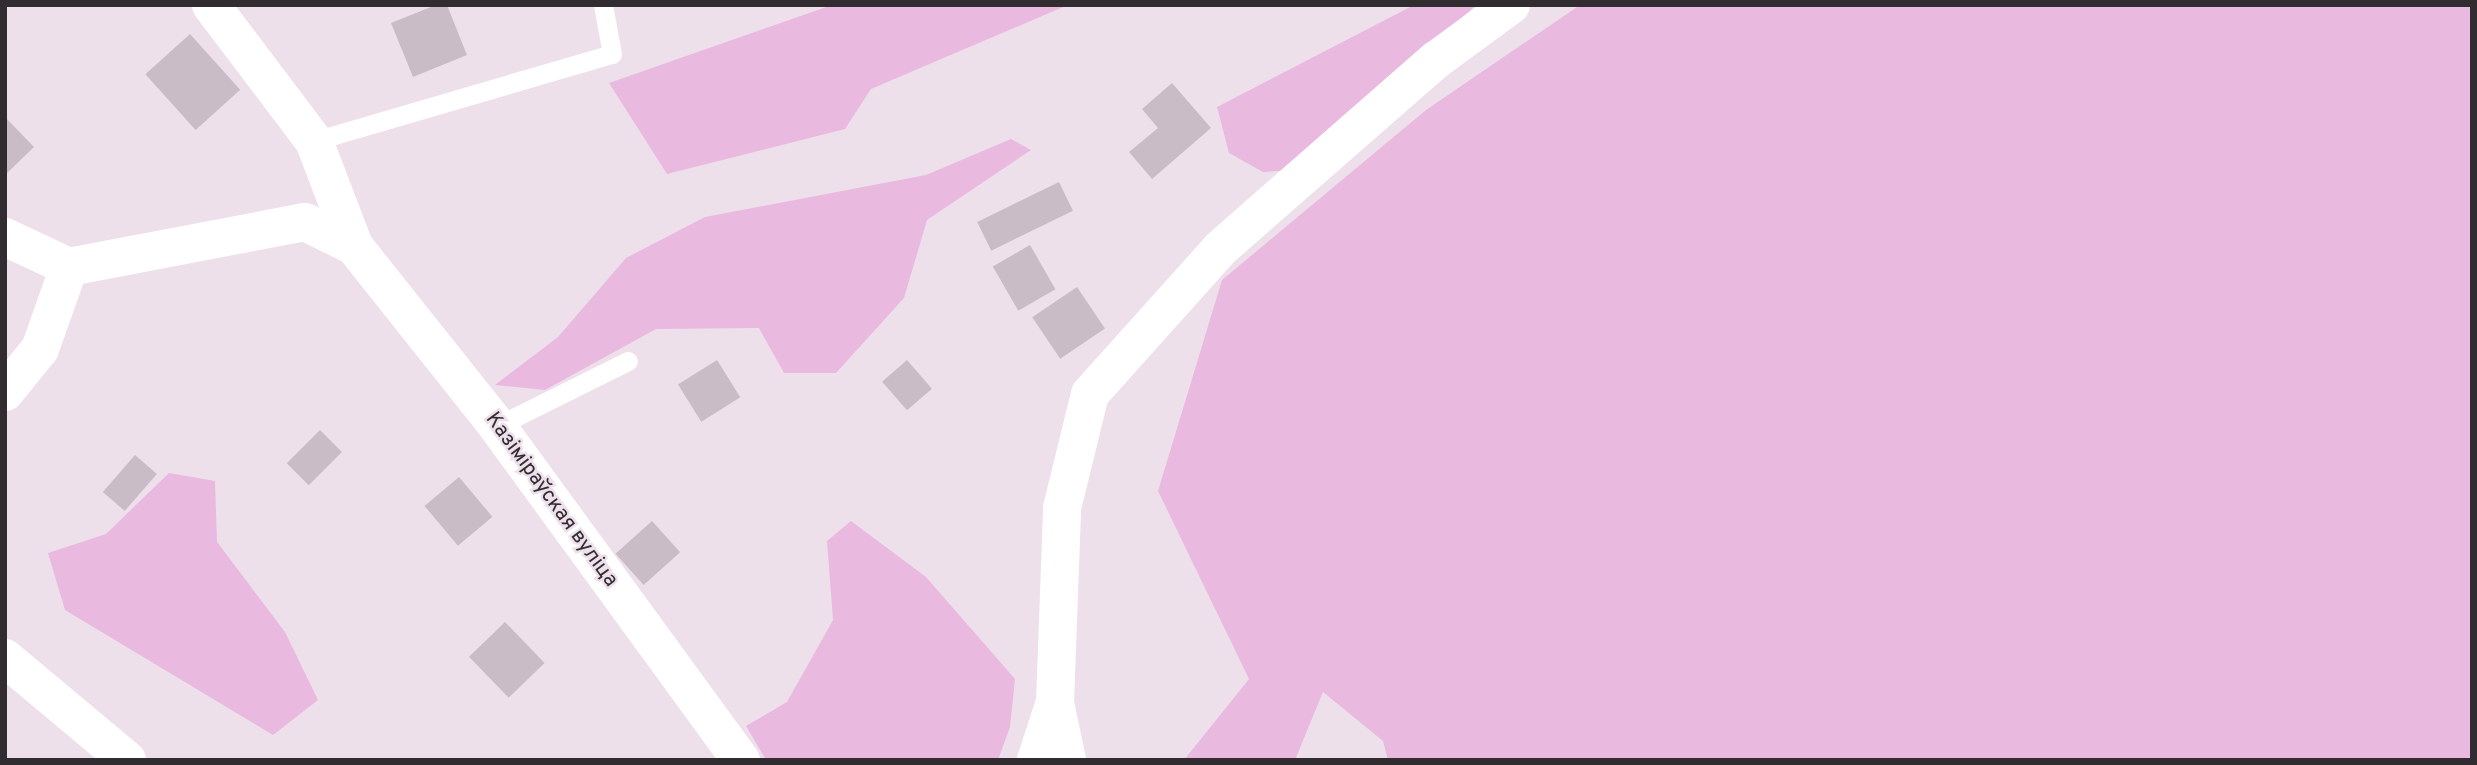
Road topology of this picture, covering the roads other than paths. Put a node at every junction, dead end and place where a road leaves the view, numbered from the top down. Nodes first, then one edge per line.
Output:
1 (211, 5) edge
2 (603, 5) edge
3 (1511, 5) edge
4 (314, 141) junction
5 (5, 237) edge
6 (354, 246) junction
7 (69, 267) junction
8 (628, 362) dead end
9 (5, 392) edge
10 (498, 426) junction
11 (5, 657) edge
12 (1055, 703) junction
13 (127, 760) edge
14 (741, 760) edge
15 (1036, 760) edge
16 (1067, 760) edge

1 - 4 street, Казіміраўская вуліца
2 - 4 lane
3 - 12 street
4 - 6 street, Казіміраўская вуліца
5 - 7 street
6 - 7 street, Казіміраўская вуліца
6 - 10 street, Казіміраўская вуліца
7 - 9 street
8 - 10 lane
10 - 14 street, Казіміраўская вуліца
11 - 13 street
12 - 15 street
12 - 16 street

